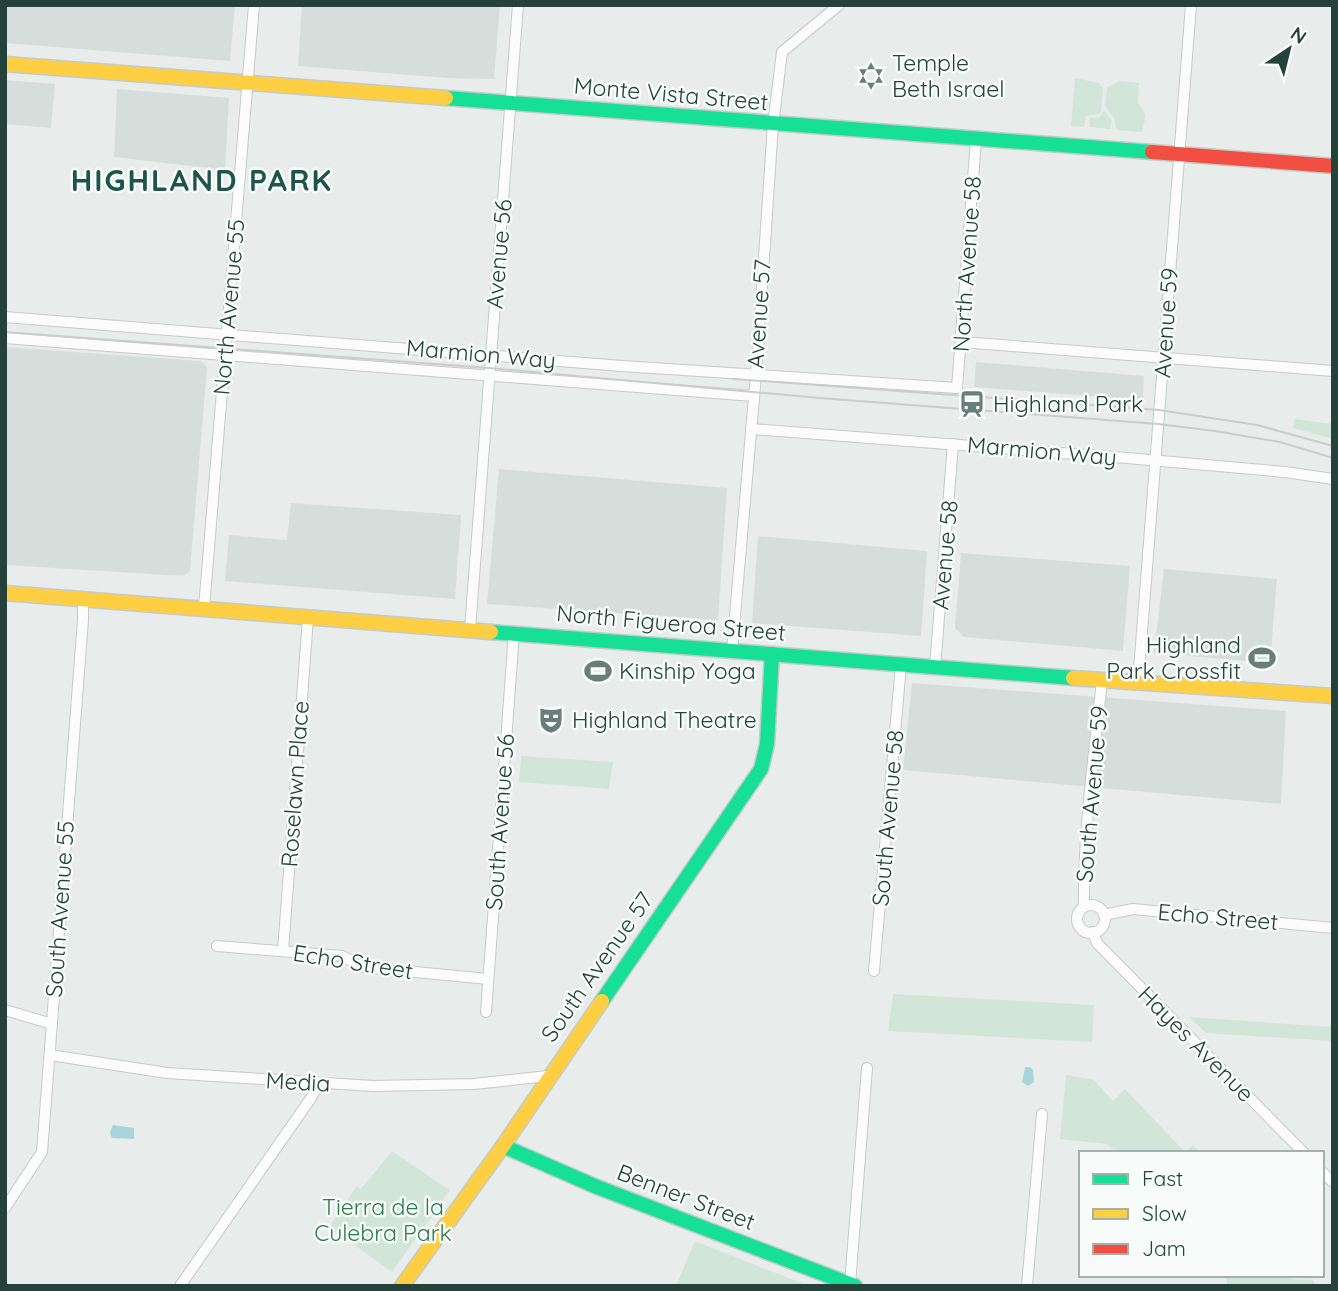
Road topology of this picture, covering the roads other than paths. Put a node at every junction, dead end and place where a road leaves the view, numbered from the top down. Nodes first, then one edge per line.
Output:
1 (254, 5) edge
2 (518, 5) edge
3 (839, 5) edge
4 (1191, 5) edge
5 (5, 64) edge
6 (248, 84) junction
7 (511, 104) junction
8 (774, 125) junction
9 (976, 140) junction
10 (1178, 154) junction
11 (1333, 166) edge
12 (5, 317) edge
13 (226, 336) junction
14 (5, 338) edge
15 (962, 342) junction
16 (491, 355) junction
17 (225, 356) junction
18 (1164, 358) junction
19 (1333, 371) edge
20 (489, 375) junction
21 (756, 375) junction
22 (957, 388) joint
23 (753, 396) junction
24 (751, 429) junction
25 (953, 444) junction
26 (1155, 460) junction
27 (1333, 479) edge
28 (5, 593) edge
29 (83, 600) junction
30 (204, 608) junction
31 (308, 618) junction
32 (470, 629) junction
33 (514, 633) junction
34 (732, 650) junction
35 (772, 654) junction
36 (901, 664) junction
37 (935, 667) junction
38 (1102, 681) junction
39 (1138, 684) junction
40 (1333, 696) edge
41 (1084, 907) junction
42 (1104, 915) junction
43 (1333, 928) edge
44 (1093, 932) junction
45 (217, 946) dead end
46 (283, 951) junction
47 (874, 971) dead end
48 (488, 979) junction
49 (5, 1010) edge
50 (486, 1012) dead end
51 (52, 1024) junction
52 (50, 1055) junction
53 (867, 1068) dead end
54 (548, 1076) junction
55 (318, 1083) junction
56 (1041, 1114) dead end
57 (503, 1146) junction
58 (1302, 1151) edge
59 (5, 1208) edge
60 (853, 1285) edge
61 (180, 1286) edge
62 (402, 1286) edge
63 (1027, 1286) edge

1 - 6 street, North Avenue 55
2 - 7 street, Avenue 56
3 - 8 street, Avenue 57
4 - 10 street, Avenue 59
5 - 6 street, Monte Vista Street
6 - 7 street, Monte Vista Street
6 - 13 street, North Avenue 55
7 - 8 street, Monte Vista Street
7 - 16 street, Avenue 56
8 - 9 street, Monte Vista Street
8 - 21 street, Avenue 57
9 - 10 street, Monte Vista Street
9 - 15 street, North Avenue 58
10 - 11 street, Monte Vista Street
10 - 18 street, Avenue 59
12 - 13 street, Marmion Way
13 - 16 street, Marmion Way
13 - 17 street, North Avenue 55
14 - 17 street, Marmion Way
15 - 18 street
15 - 22 street, North Avenue 58
16 - 20 street, Avenue 56
16 - 21 street, Marmion Way
17 - 20 street, Marmion Way
17 - 30 street, North Avenue 55
18 - 19 street
18 - 26 street, Avenue 59
20 - 23 street, Marmion Way
20 - 32 street, Avenue 56
21 - 22 street, Marmion Way
21 - 23 street, Avenue 57
23 - 24 street, Avenue 57
24 - 25 street, Marmion Way
24 - 34 street, Avenue 57
25 - 26 street, Marmion Way
25 - 37 street, Avenue 58
26 - 27 street, Marmion Way
26 - 39 street, Avenue 59
28 - 29 street, North Figueroa Street
29 - 30 street, North Figueroa Street
29 - 51 street, South Avenue 55
30 - 31 street, North Figueroa Street
31 - 32 street, North Figueroa Street
31 - 46 street, Roselawn Place
32 - 33 street, North Figueroa Street
33 - 34 street, North Figueroa Street
33 - 48 street, South Avenue 56
34 - 35 street, North Figueroa Street
35 - 36 street, North Figueroa Street
35 - 54 street, South Avenue 57
36 - 37 street, North Figueroa Street
36 - 47 street, South Avenue 58
37 - 38 street, North Figueroa Street
38 - 39 street, North Figueroa Street
38 - 41 street, South Avenue 59
39 - 40 street, North Figueroa Street
41 - 42 street
41 - 44 street
42 - 43 street, Echo Street
42 - 44 street
44 - 58 street, Hayes Avenue
45 - 46 street, Echo Street
46 - 48 street, Echo Street
48 - 50 street, South Avenue 56
49 - 51 street
51 - 52 street, South Avenue 55
52 - 55 street, Media
52 - 59 street, South Avenue 55
53 - 60 street
54 - 55 street, Media
54 - 57 street, South Avenue 57
55 - 61 street
56 - 63 street
57 - 60 street, Benner Street
57 - 62 street, South Avenue 57

